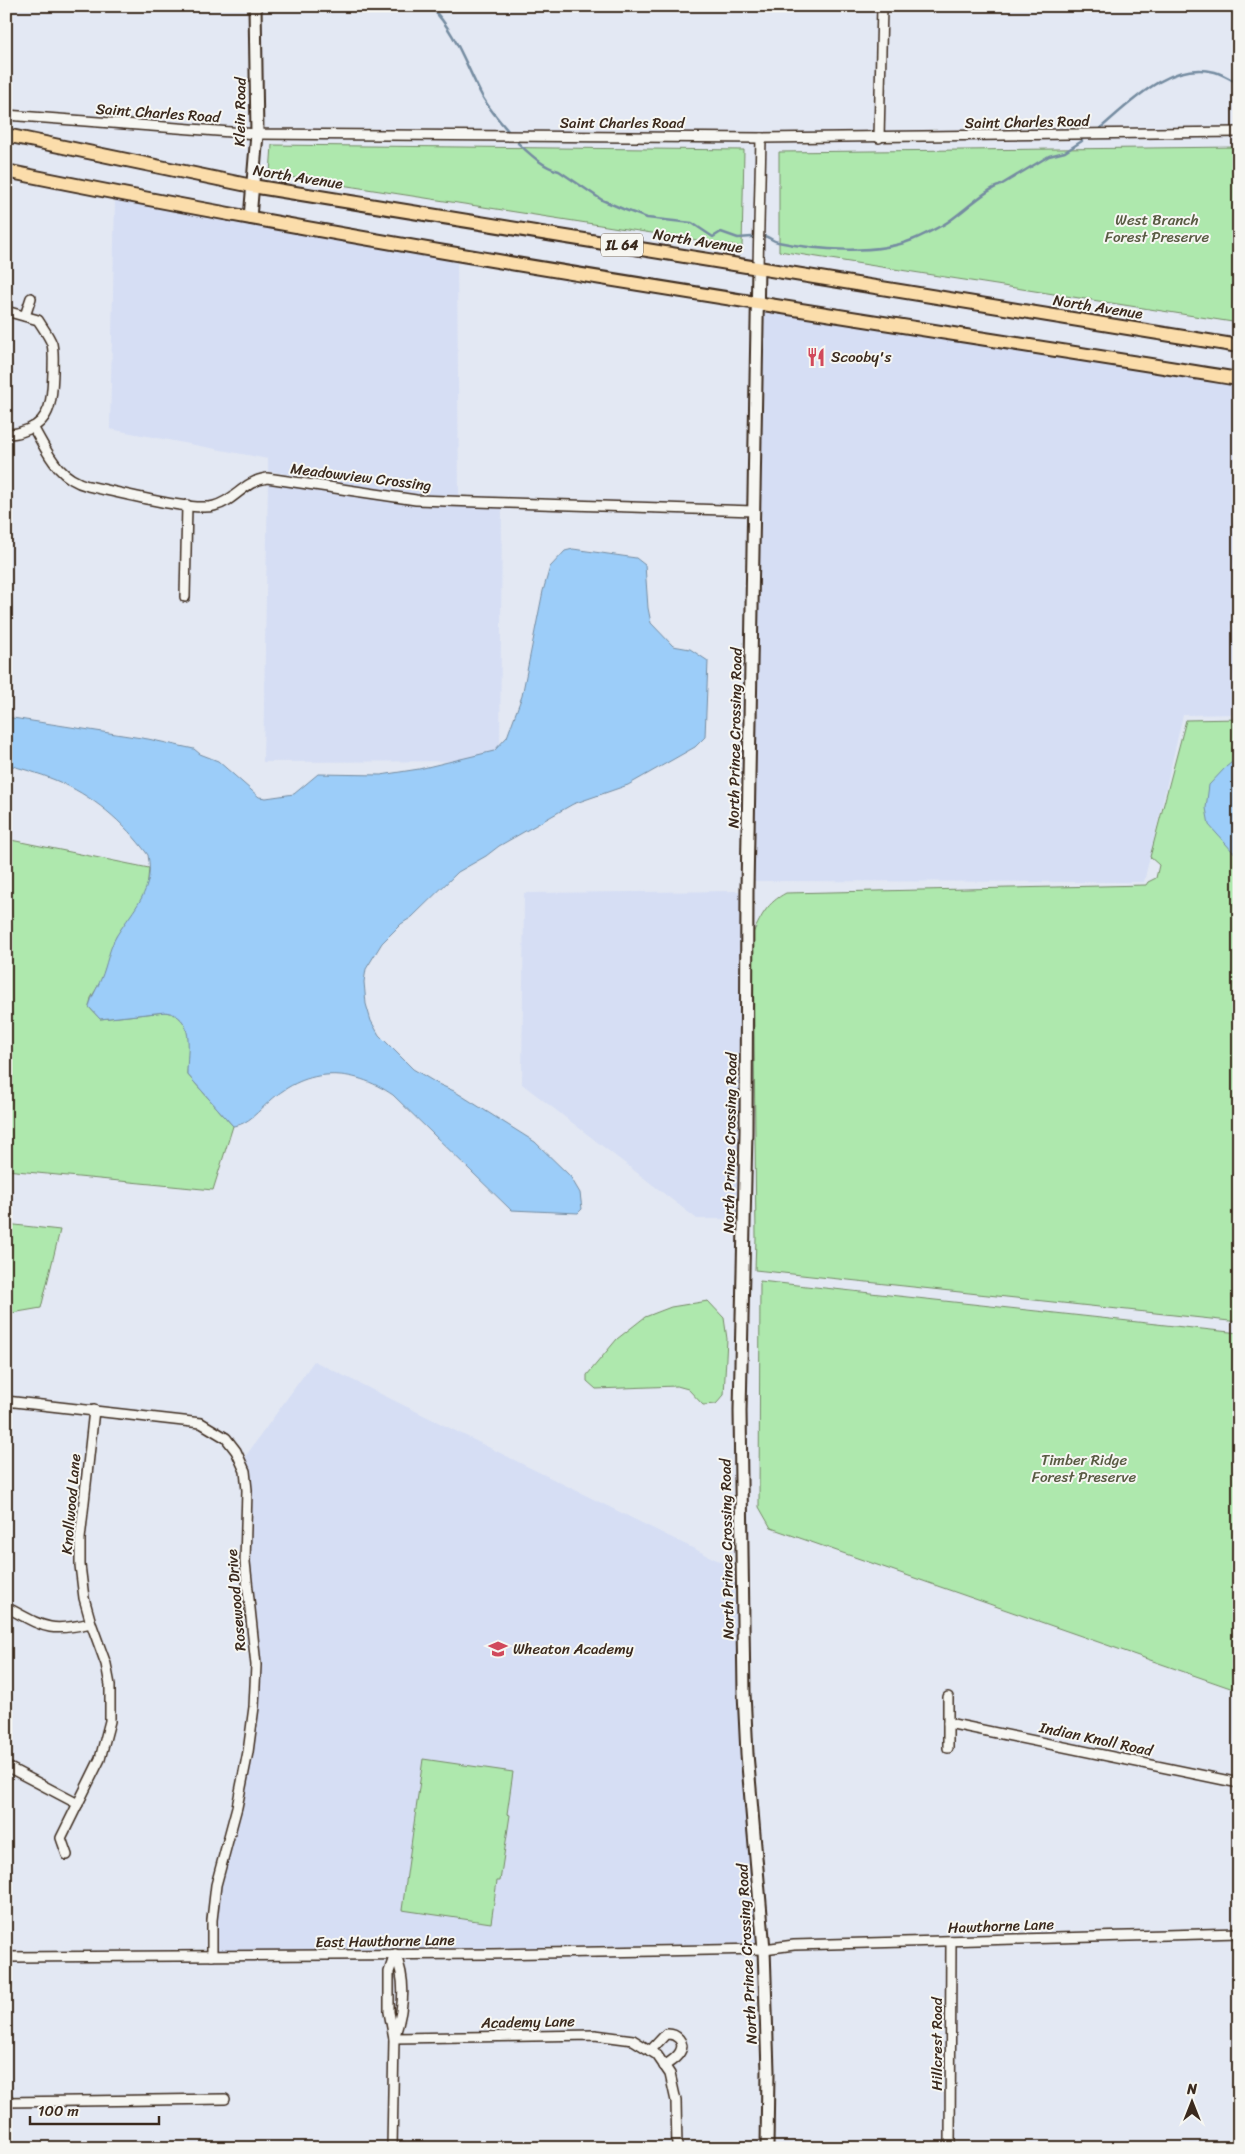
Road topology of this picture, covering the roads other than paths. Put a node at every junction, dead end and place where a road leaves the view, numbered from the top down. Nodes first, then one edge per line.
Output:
1 (256, 6) edge
2 (882, 6) edge
3 (6, 115) edge
4 (1239, 132) edge
5 (256, 134) junction
6 (6, 136) edge
7 (761, 138) junction
8 (879, 138) junction
9 (6, 171) edge
10 (252, 186) junction
11 (250, 218) junction
12 (758, 267) junction
13 (31, 298) dead end
14 (758, 304) junction
15 (6, 311) edge
16 (25, 316) junction
17 (1239, 346) edge
18 (1239, 378) edge
19 (33, 427) junction
20 (6, 433) edge
21 (187, 505) junction
22 (754, 511) junction
23 (185, 596) dead end
24 (6, 1401) edge
25 (94, 1410) junction
26 (6, 1607) edge
27 (91, 1623) junction
28 (948, 1697) dead end
29 (948, 1723) junction
30 (948, 1748) dead end
31 (6, 1766) edge
32 (1239, 1783) edge
33 (78, 1804) junction
34 (67, 1855) dead end
35 (1239, 1933) edge
36 (951, 1941) junction
37 (764, 1949) junction
38 (395, 1954) junction
39 (212, 1956) junction
40 (6, 1957) edge
41 (394, 2038) junction
42 (654, 2053) junction
43 (664, 2066) junction
44 (225, 2099) dead end
45 (6, 2102) edge
46 (392, 2148) edge
47 (677, 2148) edge
48 (767, 2148) edge
49 (950, 2148) edge

1 - 5 street, Klein Road
2 - 8 street
3 - 5 street, Saint Charles Road
4 - 8 street, Saint Charles Road
5 - 7 street, Saint Charles Road
5 - 10 street, Klein Road
6 - 10 main road, North Avenue / IL 64
7 - 8 street, Saint Charles Road
7 - 12 street, North Prince Crossing Road
9 - 11 main road, IL 64
10 - 11 street, Klein Road
10 - 12 main road, North Avenue / IL 64
11 - 14 main road, IL 64
12 - 14 street, North Prince Crossing Road
12 - 17 main road, North Avenue / IL 64
13 - 16 street
14 - 18 main road, IL 64
14 - 22 street, North Prince Crossing Road
15 - 16 street
16 - 19 street
19 - 20 street
19 - 21 street, Meadowview Crossing
21 - 22 street, Meadowview Crossing
21 - 23 street
22 - 37 street, North Prince Crossing Road
24 - 25 street, Rosewood Drive
25 - 27 street, Knollwood Lane
25 - 39 street, Rosewood Drive
26 - 27 street
27 - 33 street, Knollwood Lane
28 - 29 street
29 - 30 street
29 - 32 street, Indian Knoll Road
31 - 33 street
33 - 34 street, Knollwood Lane
35 - 36 street, Hawthorne Lane
36 - 37 street, Hawthorne Lane
36 - 49 street, Hillcrest Road
37 - 38 street, East Hawthorne Lane
37 - 48 street, North Prince Crossing Road
38 - 39 street, East Hawthorne Lane
38 - 41 street
38 - 41 street
39 - 40 street, East Hawthorne Lane
41 - 42 street, Academy Lane
41 - 46 street
42 - 43 street
42 - 43 street
43 - 47 street
44 - 45 street

